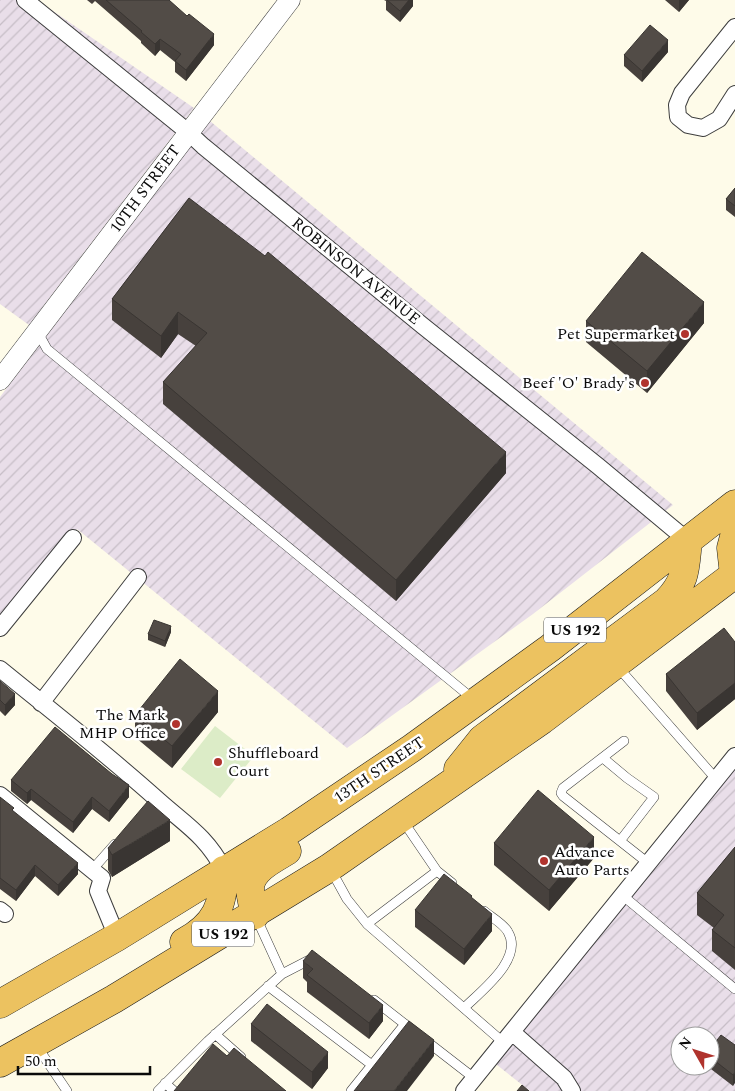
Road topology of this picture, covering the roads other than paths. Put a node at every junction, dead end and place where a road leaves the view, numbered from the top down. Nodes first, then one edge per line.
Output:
1 (25, 0) edge
2 (290, 0) edge
3 (735, 27) edge
4 (735, 94) edge
5 (188, 132) junction
6 (37, 331) junction
7 (0, 380) edge
8 (735, 504) edge
9 (735, 533) edge
10 (73, 538) dead end
11 (688, 541) junction
12 (735, 575) edge
13 (138, 577) dead end
14 (0, 628) edge
15 (615, 664) junction
16 (0, 669) edge
17 (477, 702) junction
18 (41, 703) junction
19 (624, 741) dead end
20 (410, 750) junction
21 (735, 756) edge
22 (603, 758) junction
23 (716, 779) junction
24 (439, 793) junction
25 (0, 794) edge
26 (401, 818) junction
27 (124, 834) edge
28 (620, 841) junction
29 (648, 863) junction
30 (329, 868) junction
31 (92, 870) junction
32 (224, 870) junction
33 (438, 871) junction
34 (459, 889) edge
35 (622, 895) junction
36 (480, 907) edge
37 (255, 915) junction
38 (368, 924) junction
39 (117, 937) junction
40 (320, 958) edge
41 (282, 974) junction
42 (142, 982) junction
43 (268, 986) junction
44 (735, 989) edge
45 (366, 994) edge
46 (0, 1004) edge
47 (464, 1008) junction
48 (405, 1024) junction
49 (215, 1034) junction
50 (508, 1038) junction
51 (35, 1044) junction
52 (245, 1061) edge
53 (0, 1063) edge
54 (372, 1065) junction
55 (165, 1083) junction
56 (469, 1085) edge
57 (67, 1091) edge
58 (158, 1091) edge
59 (174, 1091) edge
60 (351, 1091) edge
61 (572, 1091) edge

1 - 5 street, ROBINSON AVENUE
2 - 5 street, 10TH STREET
3 - 4 street
5 - 6 street, 10TH STREET
5 - 11 street, ROBINSON AVENUE
6 - 7 street, 10TH STREET
6 - 17 lane
8 - 11 highway, 13TH STREET / US 192
9 - 12 highway
10 - 14 street
11 - 17 highway, 13TH STREET / US 192
11 - 24 highway
12 - 15 highway, US 192
13 - 18 street
15 - 23 lane
15 - 24 highway, US 192
16 - 18 street
17 - 20 highway, 13TH STREET / US 192
18 - 32 street
19 - 22 lane
20 - 32 highway, 13TH STREET / US 192
20 - 37 highway
21 - 23 street
22 - 28 lane
22 - 28 lane
23 - 29 street
24 - 26 highway, US 192
25 - 31 street
26 - 30 highway, US 192
26 - 33 lane
27 - 31 lane
28 - 29 lane
29 - 35 street
30 - 37 highway, US 192
30 - 38 lane
31 - 39 street
32 - 39 highway, 13TH STREET / US 192
32 - 42 highway
33 - 34 lane
33 - 38 lane
35 - 44 lane
35 - 50 street
36 - 47 lane
37 - 41 lane
37 - 42 highway, US 192
38 - 47 lane
39 - 46 highway, 13TH STREET / US 192
40 - 41 lane
41 - 43 lane
42 - 51 highway, US 192
43 - 49 lane
43 - 54 lane
45 - 48 lane
47 - 50 lane
48 - 54 lane
48 - 56 lane
49 - 52 lane
49 - 55 lane
50 - 56 street
50 - 61 street
51 - 53 highway, US 192
51 - 57 lane
54 - 60 lane
55 - 58 lane
55 - 59 lane

